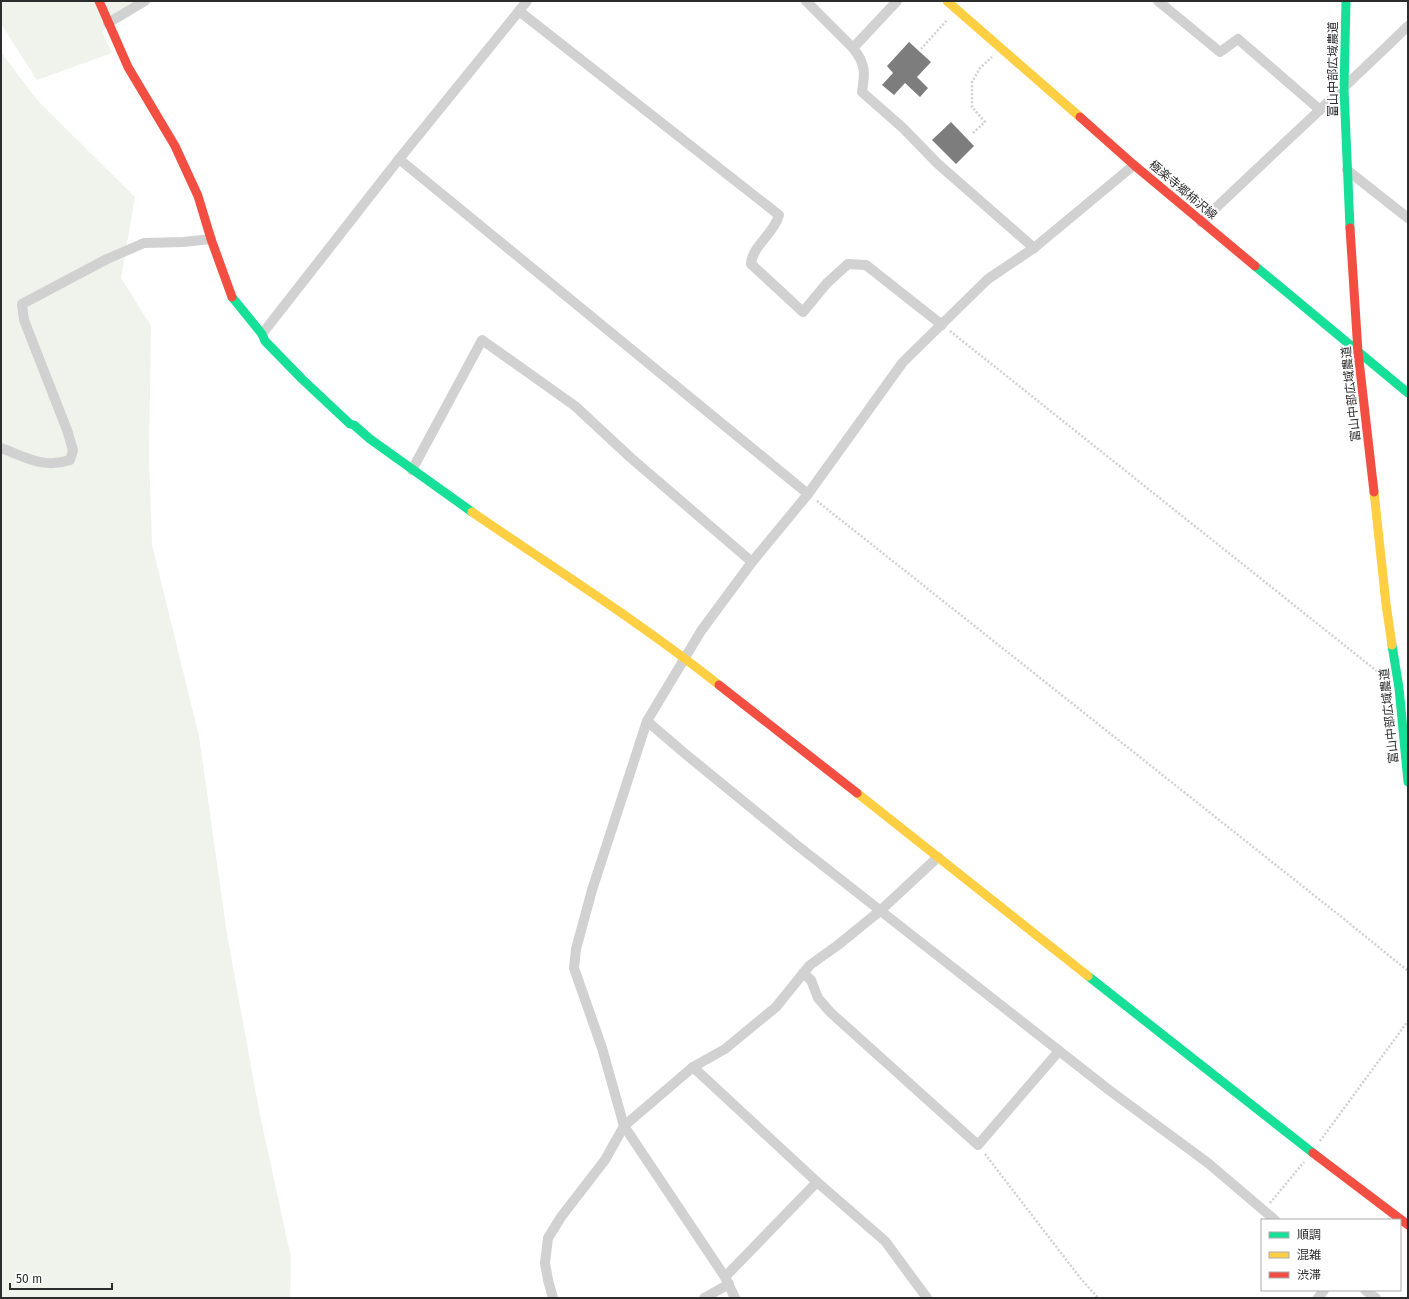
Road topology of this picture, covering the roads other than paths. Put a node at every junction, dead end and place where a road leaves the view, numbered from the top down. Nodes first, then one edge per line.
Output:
1 (99, 1) edge
2 (145, 1) edge
3 (527, 1) edge
4 (806, 1) edge
5 (897, 1) edge
6 (947, 1) edge
7 (1158, 1) edge
8 (1346, 1) edge
9 (519, 11) junction
10 (108, 23) junction
11 (1408, 26) edge
12 (853, 48) junction
13 (1344, 89) junction
14 (1320, 110) junction
15 (399, 159) junction
16 (1134, 165) junction
17 (1347, 170) junction
18 (1408, 218) edge
19 (1201, 222) junction
20 (211, 239) junction
21 (1034, 248) junction
22 (942, 325) junction
23 (262, 334) junction
24 (1358, 352) junction
25 (1408, 393) edge
26 (1, 448) edge
27 (412, 470) junction
28 (808, 494) junction
29 (752, 562) junction
30 (684, 658) junction
31 (647, 721) junction
32 (1408, 782) edge
33 (938, 857) junction
34 (881, 910) junction
35 (803, 973) junction
36 (1059, 1051) junction
37 (693, 1068) junction
38 (624, 1126) junction
39 (817, 1182) junction
40 (1274, 1219) edge
41 (1400, 1219) edge
42 (727, 1281) junction
43 (1366, 1291) edge
44 (553, 1298) edge
45 (704, 1298) edge
46 (735, 1298) edge
47 (927, 1298) edge
48 (1376, 1298) edge

1 - 10 street
2 - 10 street
3 - 9 street
4 - 12 street
5 - 12 street
6 - 16 street, 極楽寺郷柿沢線
7 - 14 street
8 - 13 street, 富山中部広域農道
9 - 15 street
9 - 22 street
10 - 20 street
11 - 13 street
12 - 21 street
13 - 14 street
13 - 17 street, 富山中部広域農道
14 - 19 street
15 - 23 street
15 - 28 street
16 - 19 street, 極楽寺郷柿沢線
16 - 21 street
17 - 18 street
17 - 24 street, 富山中部広域農道
19 - 24 street, 極楽寺郷柿沢線
20 - 23 street
20 - 26 street
21 - 22 street
22 - 28 street
23 - 27 street
24 - 25 street, 極楽寺郷柿沢線
24 - 32 street, 富山中部広域農道
27 - 29 street
27 - 30 street
28 - 29 street
29 - 30 street
30 - 31 street
30 - 33 street
31 - 34 street
31 - 38 street
33 - 34 street
33 - 41 street
34 - 35 street
34 - 36 street
35 - 36 street
35 - 37 street
36 - 40 street
37 - 38 street
37 - 39 street
38 - 42 street
38 - 44 street
39 - 42 street
39 - 47 street
42 - 45 street
42 - 46 street
43 - 48 street

